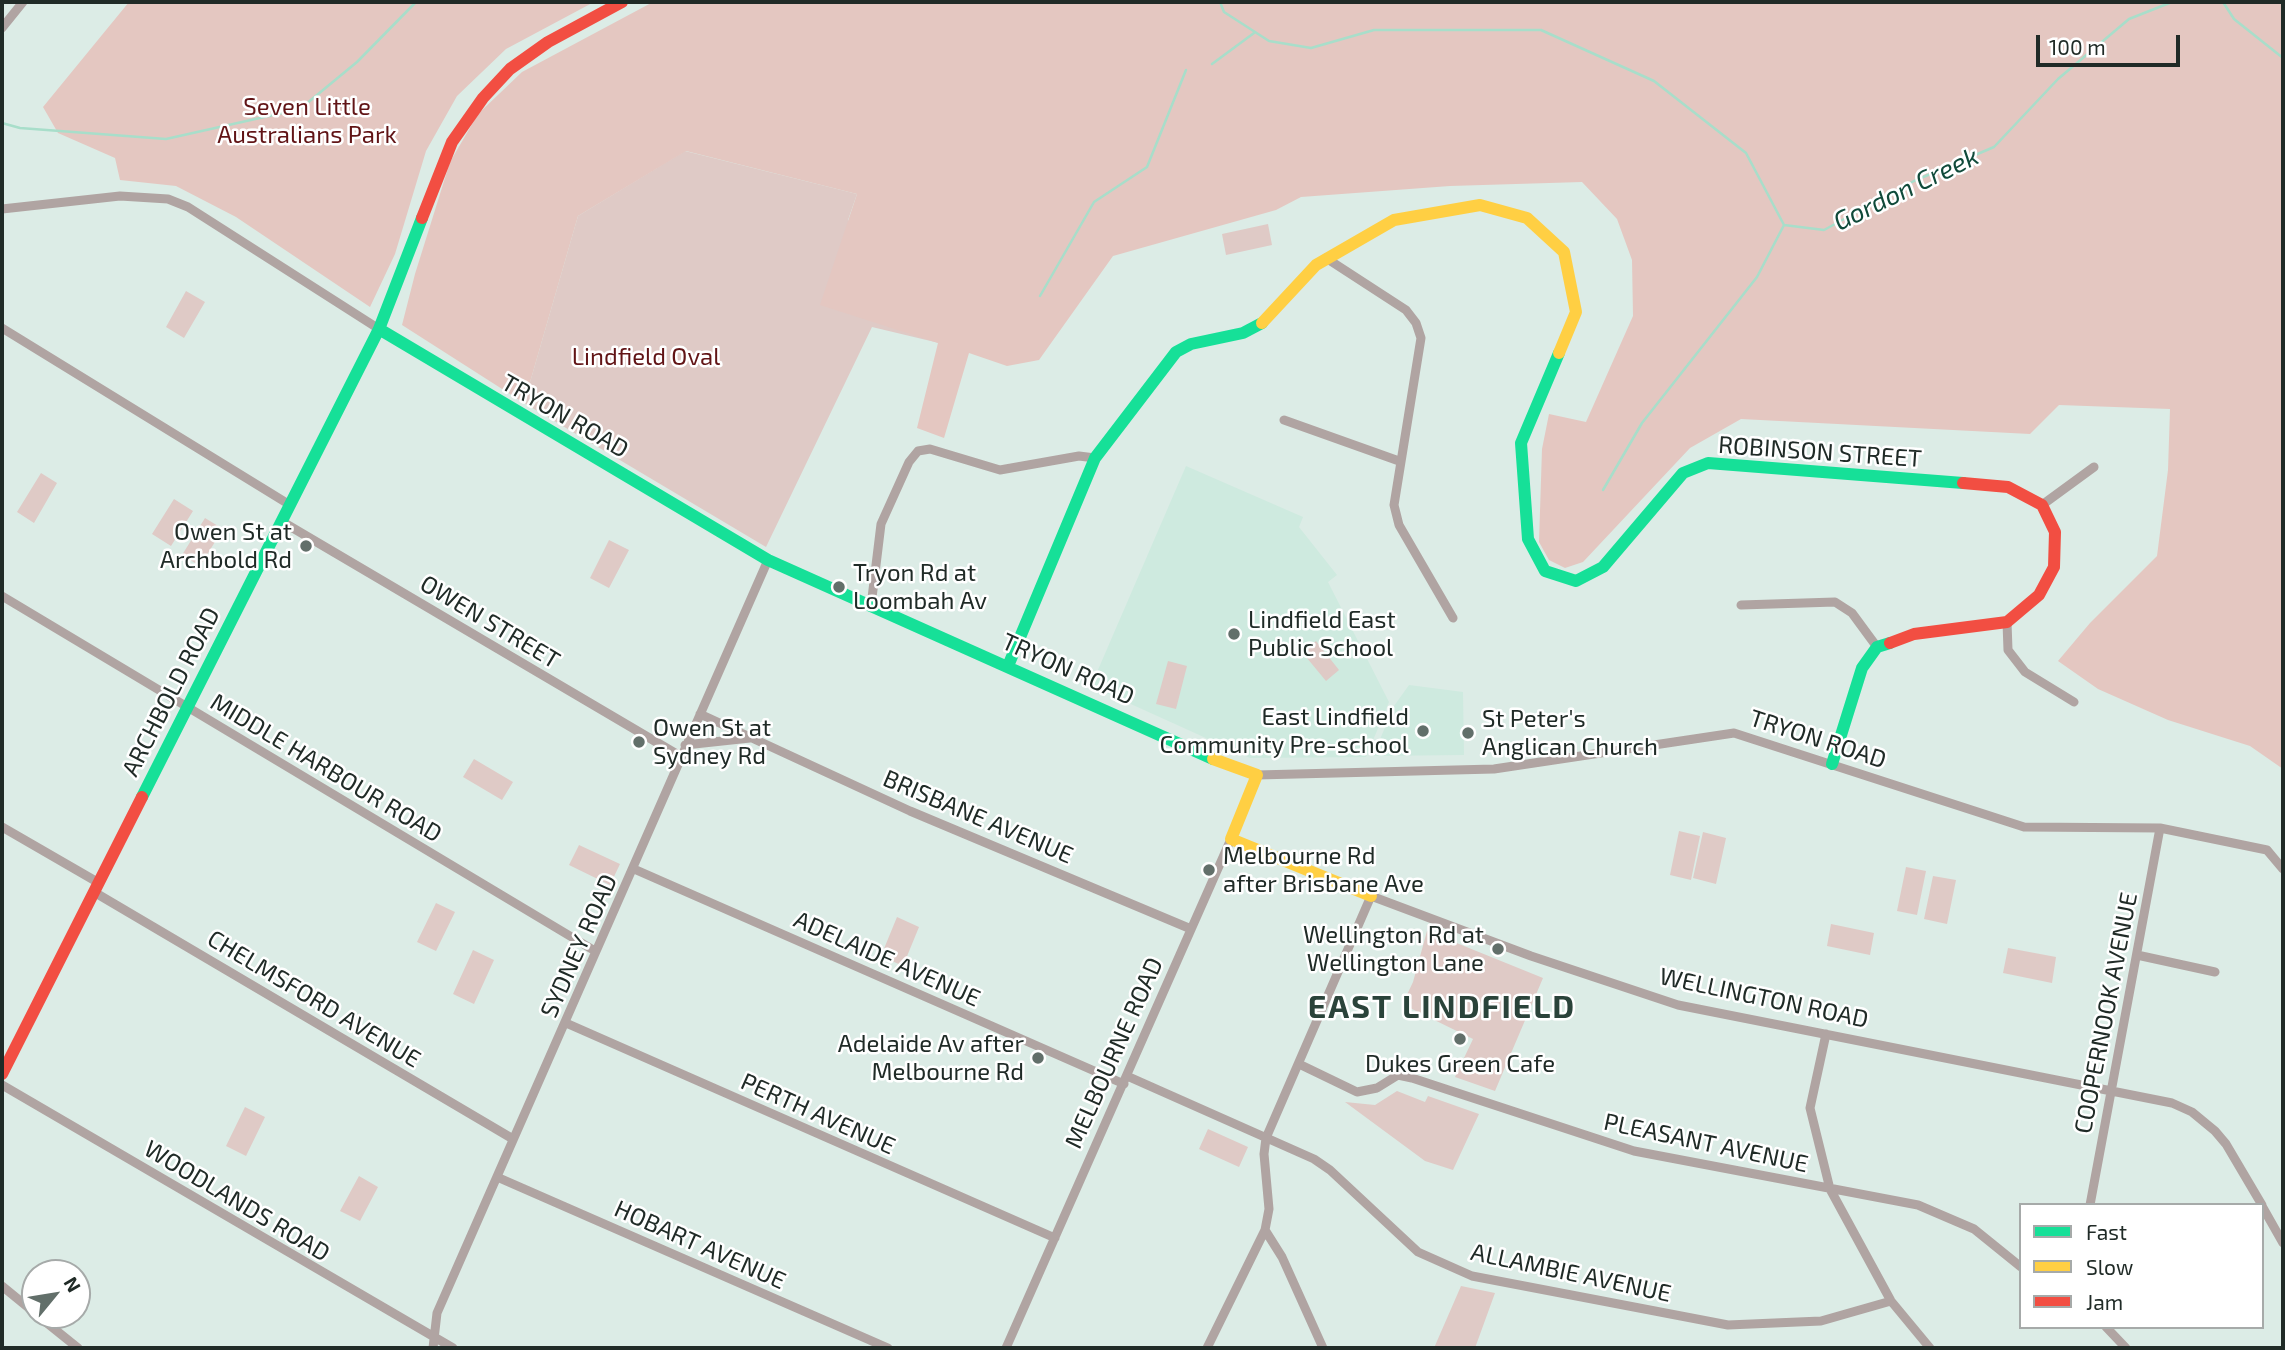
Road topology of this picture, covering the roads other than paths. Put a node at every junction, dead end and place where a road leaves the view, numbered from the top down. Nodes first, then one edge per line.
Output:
1 (23, 2) edge
2 (622, 2) edge
3 (2, 28) edge
4 (2, 209) edge
5 (1326, 258) junction
6 (2, 328) edge
7 (379, 329) junction
8 (1284, 420) dead end
9 (1095, 458) junction
10 (1399, 461) junction
11 (2094, 467) dead end
12 (290, 505) junction
13 (2042, 505) junction
14 (281, 521) junction
15 (768, 560) junction
16 (2, 596) edge
17 (1741, 605) dead end
18 (871, 606) junction
19 (1453, 618) dead end
20 (2007, 622) junction
21 (1877, 647) junction
22 (1008, 666) junction
23 (2074, 702) dead end
24 (187, 707) junction
25 (700, 714) junction
26 (752, 738) junction
27 (685, 745) junction
28 (680, 756) junction
29 (1832, 764) junction
30 (1257, 775) junction
31 (2, 827) edge
32 (2160, 828) junction
33 (1231, 839) junction
34 (634, 869) junction
35 (2283, 869) edge
36 (96, 888) junction
37 (1371, 896) junction
38 (1191, 929) junction
39 (595, 951) junction
40 (2137, 955) junction
41 (2215, 972) dead end
42 (566, 1023) junction
43 (1826, 1034) junction
44 (1299, 1065) junction
45 (2, 1074) edge
46 (1126, 1080) junction
47 (2, 1085) edge
48 (2111, 1089) junction
49 (1266, 1138) junction
50 (513, 1139) junction
51 (497, 1177) junction
52 (1830, 1189) junction
53 (2090, 1203) edge
54 (2261, 1203) edge
55 (2264, 1209) edge
56 (1265, 1230) junction
57 (1055, 1238) junction
58 (2283, 1243) edge
59 (2019, 1265) edge
60 (2, 1286) edge
61 (1891, 1301) junction
62 (21, 1302) edge
63 (53, 1329) edge
64 (2108, 1329) edge
65 (433, 1344) edge
66 (72, 1346) edge
67 (453, 1348) edge
68 (888, 1348) edge
69 (1006, 1348) edge
70 (1207, 1348) edge
71 (1323, 1348) edge
72 (1930, 1348) edge
73 (2126, 1348) edge

1 - 3 street
2 - 7 street, ARCHBOLD ROAD
4 - 7 street, TRYON ROAD
5 - 9 street, ROBINSON STREET
5 - 10 street
5 - 13 street, ROBINSON STREET
6 - 12 street
7 - 12 street, ARCHBOLD ROAD
7 - 15 street, TRYON ROAD
8 - 10 street
9 - 18 street
9 - 22 street, ROBINSON STREET
10 - 19 street
11 - 13 street
12 - 14 street, ARCHBOLD ROAD
13 - 20 street
14 - 24 street, ARCHBOLD ROAD
14 - 28 street, OWEN STREET
15 - 18 street, TRYON ROAD
15 - 25 street, SYDNEY ROAD
16 - 24 street, MIDDLE HARBOUR ROAD
17 - 21 street
18 - 22 street, TRYON ROAD
20 - 21 street
20 - 23 street
21 - 29 street
22 - 30 street, TRYON ROAD
24 - 36 street, ARCHBOLD ROAD
24 - 39 street, MIDDLE HARBOUR ROAD
25 - 26 street, BRISBANE AVENUE
25 - 27 street, SYDNEY ROAD
26 - 27 street
26 - 38 street, BRISBANE AVENUE
27 - 28 street, SYDNEY ROAD
28 - 34 street, SYDNEY ROAD
29 - 30 street, TRYON ROAD
29 - 32 street, TRYON ROAD
30 - 33 street, MELBOURNE ROAD
31 - 36 street, CHELMSFORD AVENUE
32 - 35 street, TRYON ROAD
32 - 40 street, COOPERNOOK AVENUE
33 - 37 street, WELLINGTON ROAD
33 - 38 street, MELBOURNE ROAD
34 - 39 street, SYDNEY ROAD
34 - 46 street, ADELAIDE AVENUE
36 - 45 street, ARCHBOLD ROAD
36 - 50 street, CHELMSFORD AVENUE
37 - 43 street, WELLINGTON ROAD
37 - 44 street
38 - 46 street, MELBOURNE ROAD
39 - 42 street, SYDNEY ROAD
40 - 41 street
40 - 48 street, COOPERNOOK AVENUE
42 - 50 street, SYDNEY ROAD
42 - 57 street, PERTH AVENUE
43 - 48 street, WELLINGTON ROAD
43 - 52 street
44 - 49 street
44 - 52 street, PLEASANT AVENUE
46 - 49 street, ALLAMBIE AVENUE
46 - 57 street, MELBOURNE ROAD
47 - 65 street, WOODLANDS ROAD
48 - 53 street, COOPERNOOK AVENUE
48 - 54 street, WELLINGTON ROAD
49 - 56 street
49 - 61 street, ALLAMBIE AVENUE
50 - 51 street, SYDNEY ROAD
51 - 65 street, SYDNEY ROAD
51 - 68 street, HOBART AVENUE
52 - 59 street, PLEASANT AVENUE
52 - 61 street
55 - 58 street, WELLINGTON ROAD
56 - 70 street
56 - 71 street
57 - 69 street, MELBOURNE ROAD
60 - 62 street
61 - 72 street
63 - 66 street
64 - 73 street
65 - 67 street, WOODLANDS ROAD

